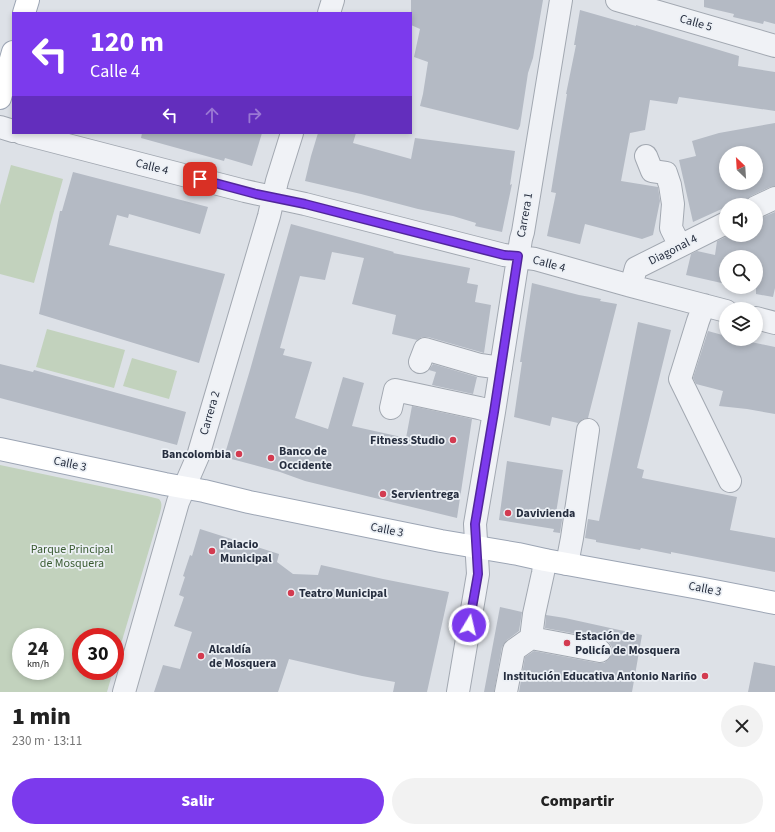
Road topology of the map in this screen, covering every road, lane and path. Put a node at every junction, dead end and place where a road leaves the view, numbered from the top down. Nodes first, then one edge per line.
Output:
1 (28, 0) edge
2 (333, 0) edge
3 (561, 0) edge
4 (616, 0) edge
5 (24, 12) edge
6 (329, 12) edge
7 (775, 46) edge
8 (12, 56) edge
9 (0, 98) edge
10 (0, 127) edge
11 (12, 131) edge
12 (25, 134) edge
13 (292, 134) edge
14 (646, 156) dead end
15 (273, 197) junction
16 (775, 198) edge
17 (763, 204) edge
18 (719, 226) edge
19 (680, 246) junction
20 (518, 256) junction
21 (631, 286) junction
22 (704, 305) junction
23 (719, 309) edge
24 (763, 320) edge
25 (775, 323) edge
26 (420, 362) dead end
27 (501, 368) junction
28 (391, 408) dead end
29 (494, 412) junction
30 (588, 430) dead end
31 (0, 449) edge
32 (730, 481) dead end
33 (184, 487) junction
34 (476, 547) junction
35 (545, 560) junction
36 (567, 564) junction
37 (775, 603) edge
38 (531, 638) junction
39 (600, 650) dead end
40 (124, 692) edge
41 (458, 692) edge
42 (506, 692) edge

1 - 5 main road
2 - 6 street
3 - 20 street, Carrera 1
4 - 7 street, Calle 5
8 - 9 main road
10 - 11 street
12 - 15 street, Calle 4
13 - 15 street, Carrera 2
14 - 19 street
15 - 20 street, Calle 4
15 - 33 street, Carrera 2
16 - 17 street
18 - 19 street, Diagonal 4
19 - 21 street, Diagonal 4
20 - 21 street, Calle 4
20 - 27 street, Carrera 1
21 - 22 street, Calle 4
22 - 23 street, Calle 4
22 - 32 street
24 - 25 street
26 - 27 street
27 - 29 street, Carrera 1
28 - 29 street
29 - 34 street, Carrera 1
30 - 36 street
31 - 33 main road, Calle 3
33 - 34 main road, Calle 3
33 - 40 street, Carrera 2
34 - 35 main road, Calle 3
34 - 41 street, Carrera 1
35 - 36 main road, Calle 3
35 - 38 street
36 - 37 main road, Calle 3
38 - 39 street
38 - 42 street

